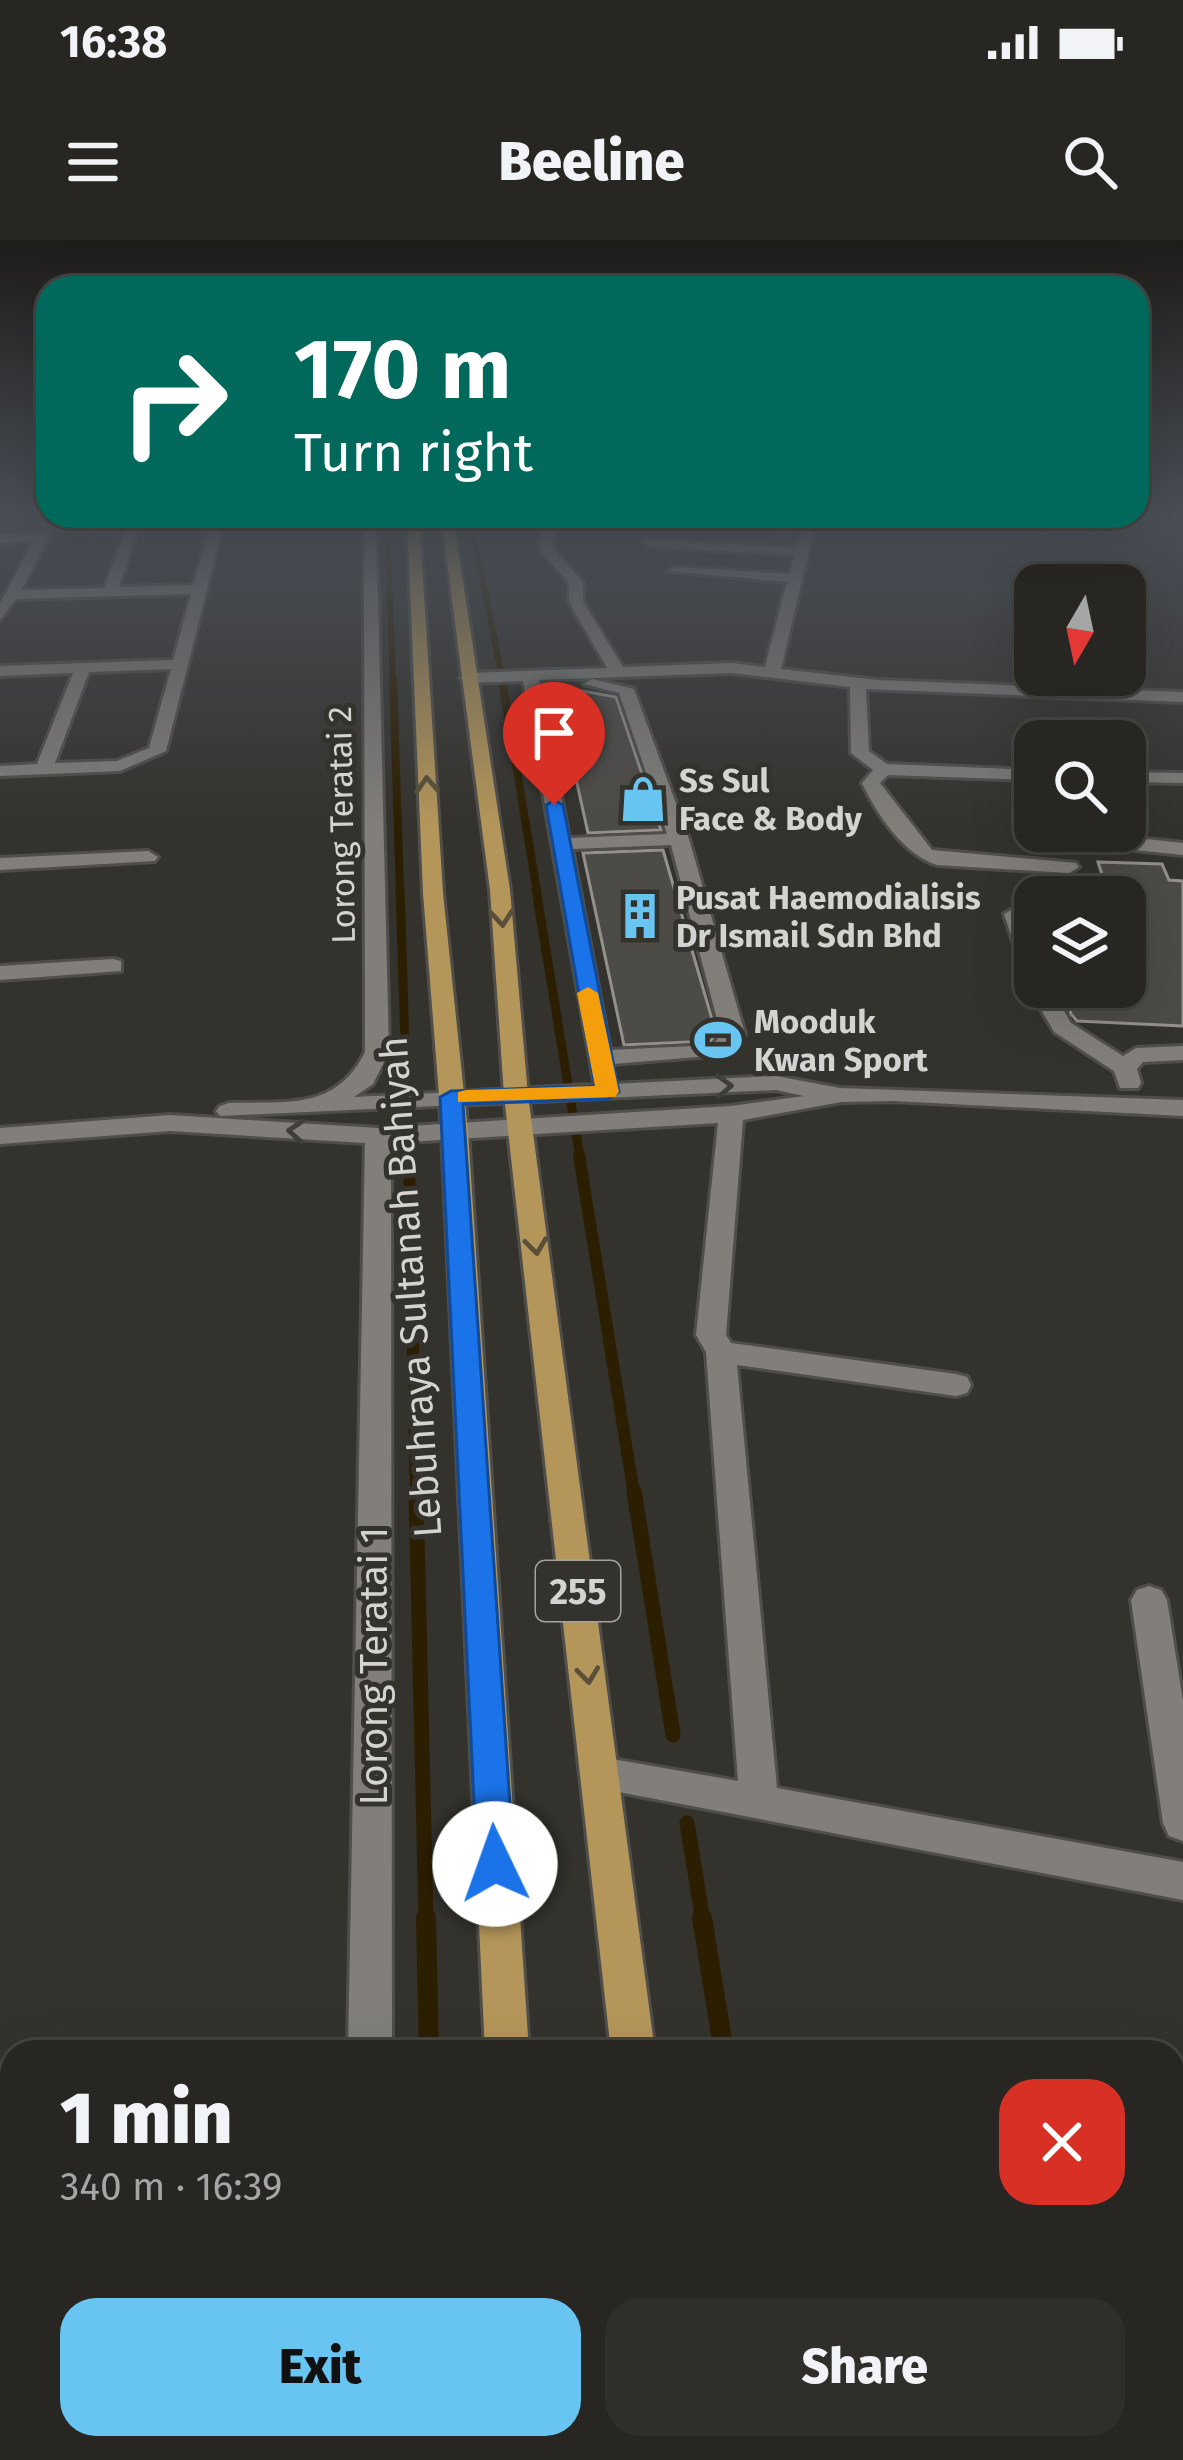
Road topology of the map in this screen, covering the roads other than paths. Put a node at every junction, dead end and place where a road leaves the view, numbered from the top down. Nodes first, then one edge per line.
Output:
1 (192, 619) edge
2 (371, 619) edge
3 (418, 619) edge
4 (467, 619) edge
5 (586, 619) edge
6 (784, 619) edge
7 (180, 664) junction
8 (83, 668) junction
9 (0, 671) edge
10 (617, 671) junction
11 (772, 671) junction
12 (478, 678) junction
13 (526, 680) junction
14 (858, 683) junction
15 (1183, 697) edge
16 (44, 769) junction
17 (883, 769) junction
18 (0, 771) edge
19 (1014, 774) edge
20 (1146, 777) edge
21 (1183, 778) edge
22 (679, 839) junction
23 (562, 844) junction
24 (1146, 846) edge
25 (1183, 849) edge
26 (148, 857) dead end
27 (0, 864) edge
28 (1069, 867) dead end
29 (113, 966) dead end
30 (0, 973) edge
31 (1052, 1008) edge
32 (1183, 1052) edge
33 (599, 1058) junction
34 (1125, 1068) junction
35 (600, 1093) junction
36 (841, 1095) junction
37 (451, 1097) junction
38 (322, 1105) junction
39 (1135, 1106) junction
40 (1183, 1108) edge
41 (730, 1114) junction
42 (531, 1117) junction
43 (170, 1124) junction
44 (455, 1132) junction
45 (0, 1136) edge
46 (378, 1136) junction
47 (721, 1352) junction
48 (956, 1385) dead end
49 (1149, 1600) dead end
50 (601, 1774) junction
51 (760, 1802) junction
52 (1183, 1823) edge
53 (1183, 1881) edge
54 (370, 2040) edge
55 (506, 2040) edge
56 (632, 2040) edge

1 - 7 street
2 - 38 street, Lorong Teratai 2
37 -> 3 main road, Lebuhraya Sultanah Bahiyah / 255
4 - 12 main road, 255
5 - 10 street
6 - 11 street
7 - 8 street
7 - 16 street
8 - 9 street
8 - 16 street
10 - 11 street
10 - 13 street
11 - 14 street
12 - 13 street
12 -> 42 main road, 255
13 - 22 street
13 - 23 street
14 - 15 street
14 - 17 street
16 - 18 street
17 - 19 street
17 - 28 street
20 - 21 street
22 - 23 street
22 - 33 street
23 - 33 street
24 - 25 street
26 - 27 street
29 - 30 street
31 - 34 street
32 - 34 street
33 - 35 street
34 - 39 street
35 -> 36 street
35 - 42 street
36 - 39 street
36 - 41 street
37 - 38 street
37 - 42 street
37 - 44 main road, Lebuhraya Sultanah Bahiyah / 255
38 - 43 street
39 - 40 street
41 - 42 street
41 - 47 street
42 - 44 street
42 -> 50 main road, 255
43 - 45 street
46 -> 43 street
44 - 46 street
44 - 55 main road, Lebuhraya Sultanah Bahiyah / 255
46 - 54 street, Lorong Teratai 1
47 - 48 street
47 - 51 street
49 - 52 street
50 - 51 street
50 - 56 main road, 255
51 - 53 street

